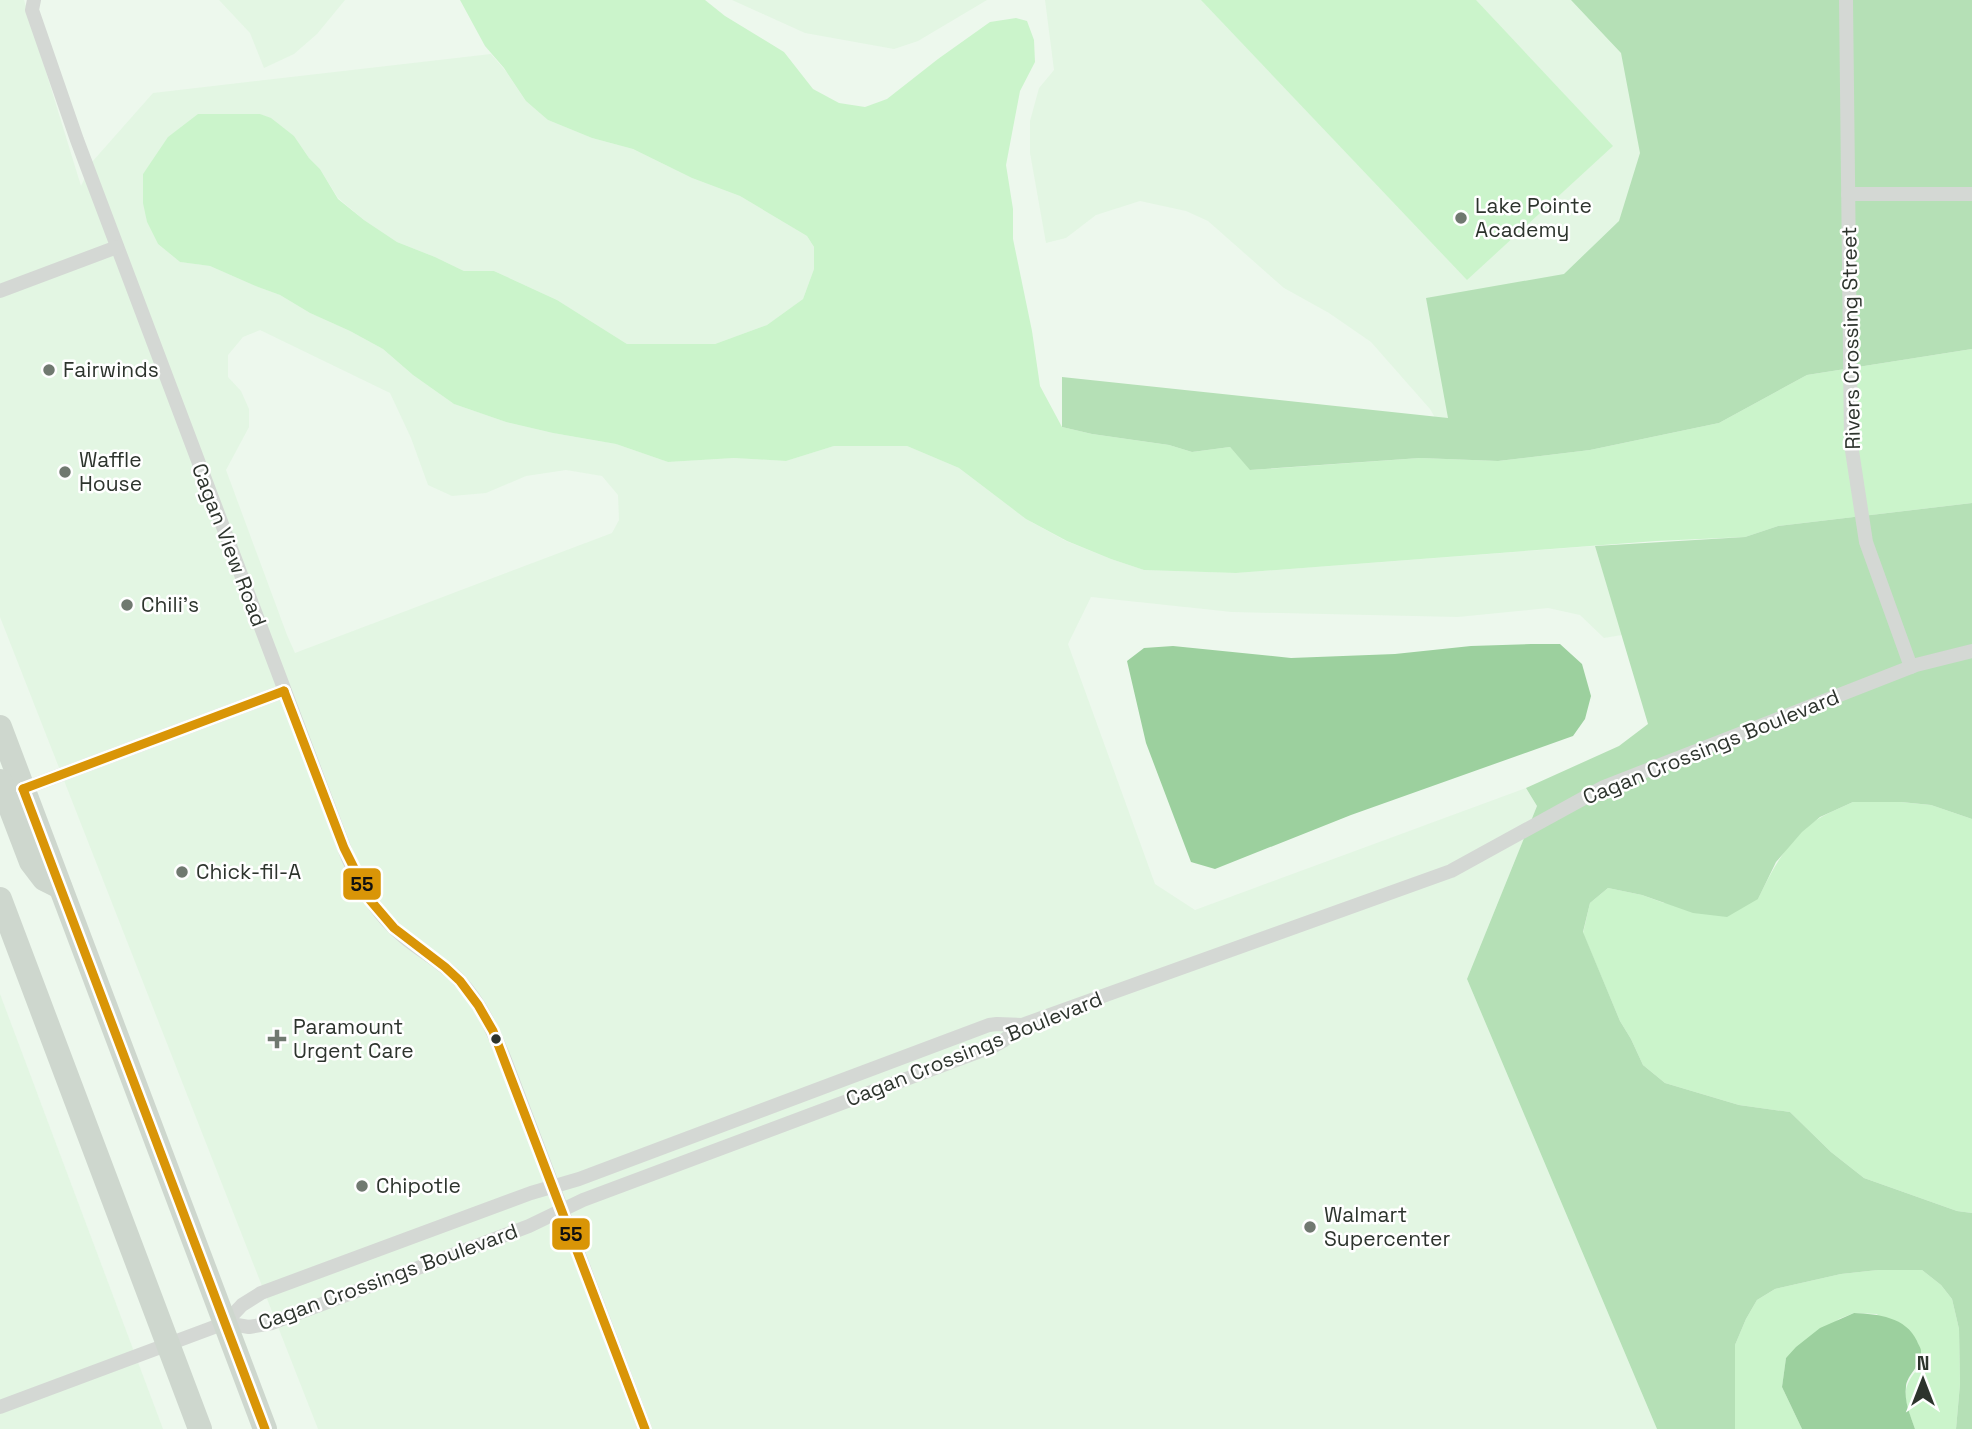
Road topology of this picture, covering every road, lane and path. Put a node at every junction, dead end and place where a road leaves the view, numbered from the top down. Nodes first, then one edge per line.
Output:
1 (34, 0) edge
2 (1846, 0) edge
3 (1848, 194) junction
4 (1972, 194) edge
5 (117, 247) junction
6 (0, 291) edge
7 (1972, 651) edge
8 (1911, 667) junction
9 (284, 691) junction
10 (0, 727) edge
11 (12, 785) edge
12 (0, 899) edge
13 (1022, 1026) junction
14 (553, 1187) junction
15 (562, 1211) junction
16 (225, 1323) junction
17 (168, 1344) junction
18 (0, 1406) edge
19 (200, 1429) edge
20 (265, 1429) edge
21 (645, 1429) edge

1 - 5 street, Cagan View Road
2 - 3 street, Rivers Crossing Street
3 - 4 street
3 - 8 street, Rivers Crossing Street
5 - 6 street
5 - 9 street, Cagan View Road
7 - 8 street, Cagan Crossings Boulevard
8 - 13 street, Cagan Crossings Boulevard
9 - 11 street
9 - 14 street, Cagan View Road
10 - 11 highway
11 - 16 highway
12 - 17 highway
13 - 14 street, Cagan Crossings Boulevard
13 - 15 street, Cagan Crossings Boulevard
14 - 15 street, Cagan View Road
14 - 16 street, Cagan Crossings Boulevard
15 - 16 street, Cagan Crossings Boulevard
15 - 21 street, Cagan View Road
16 - 17 street
16 - 20 highway
17 - 18 street
17 - 19 highway

